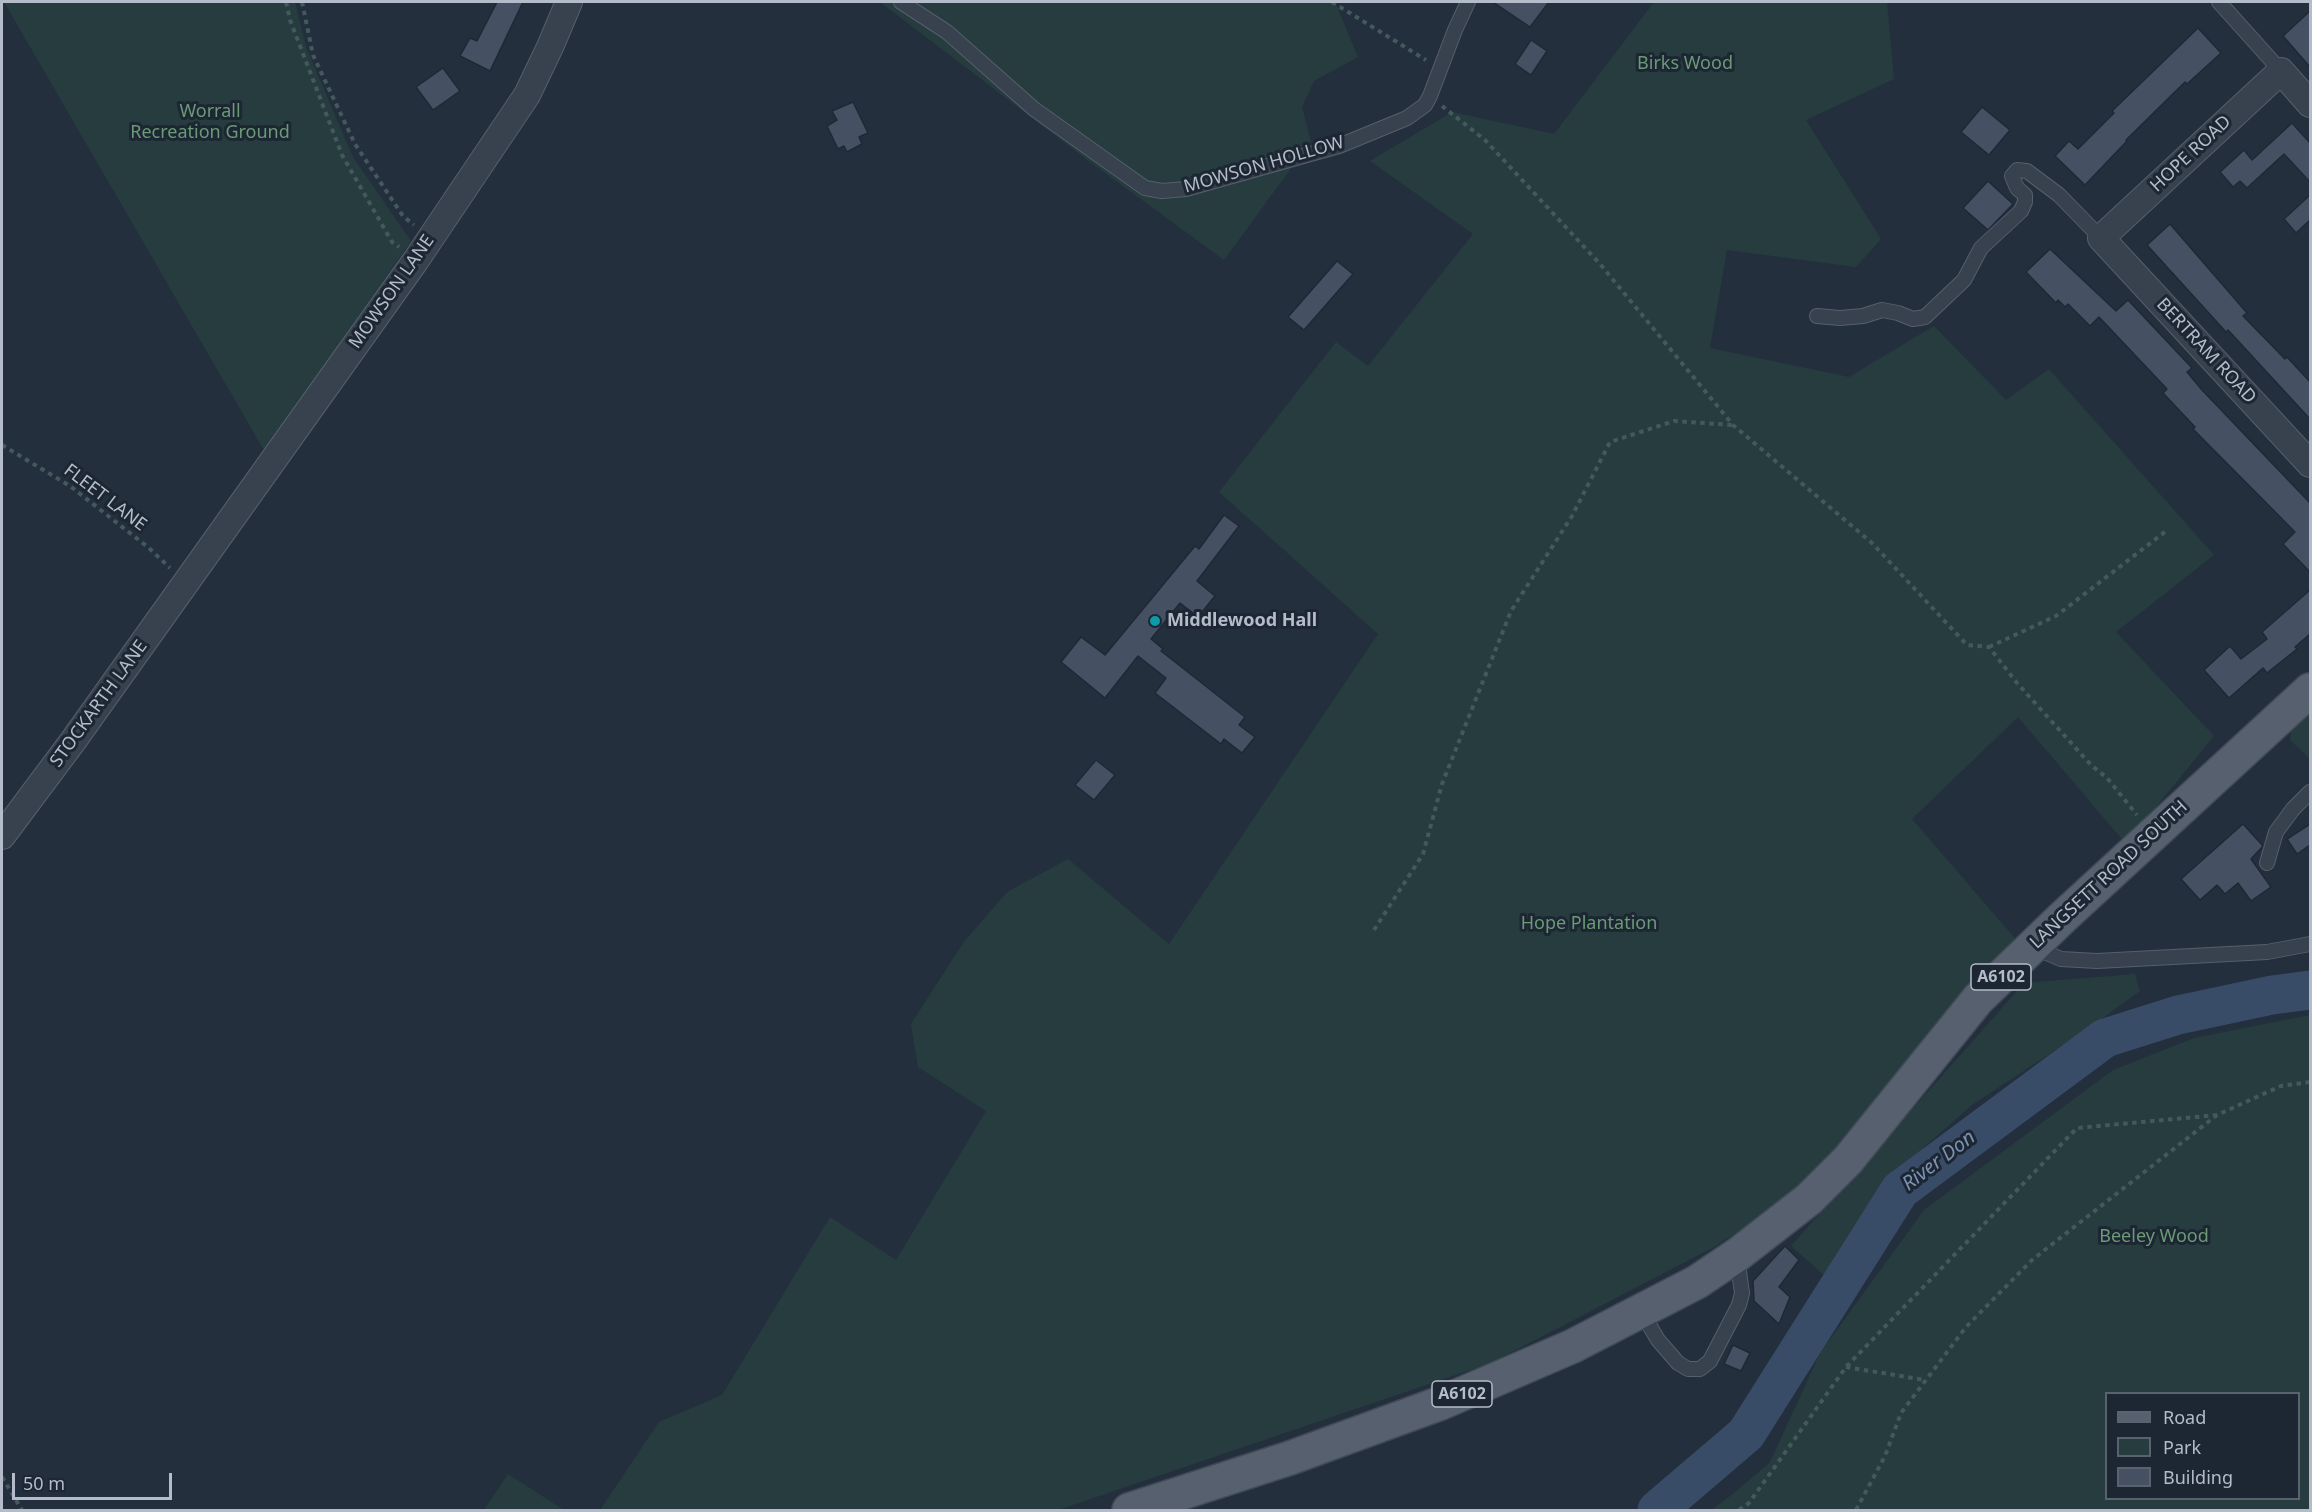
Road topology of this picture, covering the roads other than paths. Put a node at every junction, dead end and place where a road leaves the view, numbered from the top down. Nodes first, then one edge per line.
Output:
1 (568, 2) edge
2 (901, 2) edge
3 (1468, 2) edge
4 (2219, 2) edge
5 (2281, 71) junction
6 (2310, 104) edge
7 (2102, 238) junction
8 (1816, 316) dead end
9 (2310, 464) edge
10 (190, 577) joint
11 (2307, 700) edge
12 (2310, 792) edge
13 (2, 836) edge
14 (2267, 863) dead end
15 (2037, 942) junction
16 (2310, 944) edge
17 (1737, 1255) junction
18 (1641, 1311) junction
19 (1129, 1510) edge

1 - 10 street, MOWSON LANE
2 - 3 lane, MOWSON HOLLOW
4 - 5 lane
5 - 6 street
5 - 7 street, HOPE ROAD
7 - 8 lane
7 - 9 street, BERTRAM ROAD
10 - 13 street, STOCKARTH LANE
11 - 15 main road, LANGSETT ROAD SOUTH / A6102
12 - 14 lane
15 - 16 lane
15 - 17 main road, LANGSETT ROAD SOUTH / A6102
17 - 18 main road, A6102
17 - 18 lane
18 - 19 main road, A6102

